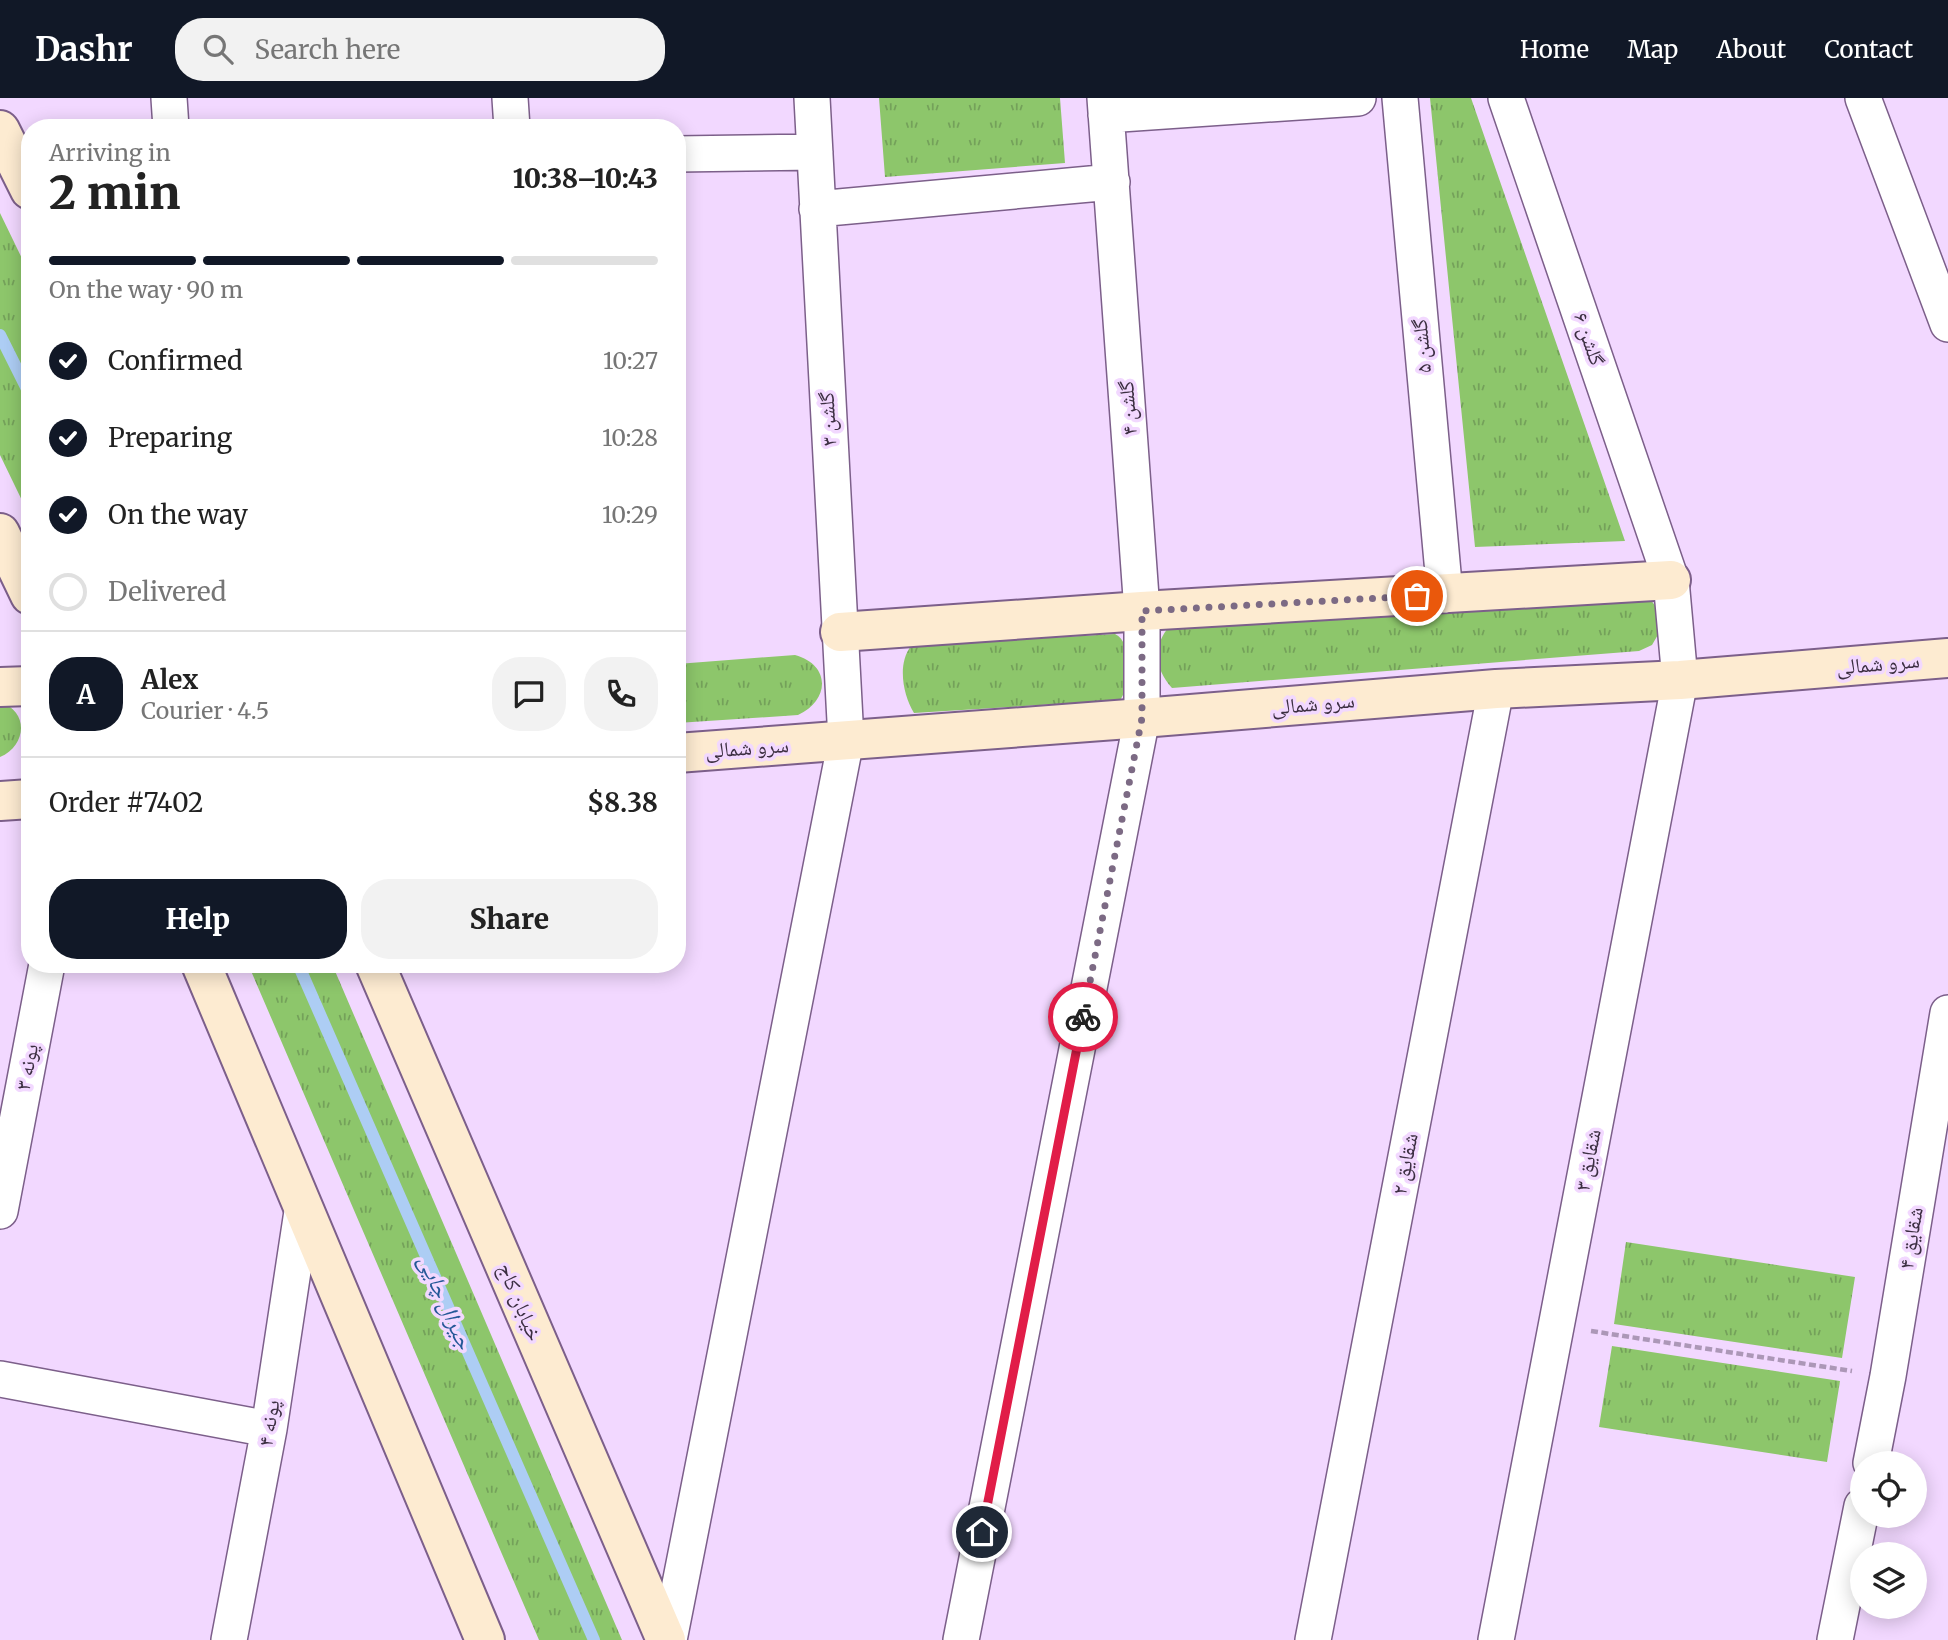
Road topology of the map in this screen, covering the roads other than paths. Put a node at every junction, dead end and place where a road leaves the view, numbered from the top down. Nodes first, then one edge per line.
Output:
1 (169, 98) edge
2 (510, 98) edge
3 (812, 98) edge
4 (1358, 98) edge
5 (1400, 98) edge
6 (1506, 98) edge
7 (1863, 98) edge
8 (1105, 107) edge
9 (170, 119) edge
10 (511, 119) edge
11 (0, 130) edge
12 (815, 152) junction
13 (686, 154) edge
14 (21, 172) edge
15 (1112, 182) junction
16 (817, 209) junction
17 (1948, 324) edge
18 (0, 533) edge
19 (21, 576) edge
20 (1671, 580) junction
21 (1445, 595) junction
22 (1142, 611) junction
23 (840, 632) junction
24 (1948, 658) edge
25 (1680, 680) junction
26 (21, 686) edge
27 (0, 687) edge
28 (1496, 689) junction
29 (1142, 718) junction
30 (846, 740) junction
31 (686, 752) edge
32 (21, 800) edge
33 (0, 801) edge
34 (45, 973) edge
35 (205, 973) edge
36 (378, 973) edge
37 (1948, 1013) edge
38 (303, 1205) junction
39 (0, 1212) edge
40 (0, 1379) edge
41 (269, 1429) junction
42 (1873, 1451) edge
43 (1858, 1528) edge
44 (229, 1640) edge
45 (485, 1640) edge
46 (667, 1640) edge
47 (961, 1640) edge
48 (1313, 1640) edge
49 (1496, 1640) edge
50 (1835, 1640) edge

1 - 9 street
2 - 10 street
3 - 12 street, گلشن ۳
4 - 8 street
5 - 21 street, گلشن ۵
6 - 20 street, گلشن ۶
7 - 17 street
8 - 15 street, گلشن ۴
11 - 14 street
12 - 13 street
12 - 16 street, گلشن ۳
15 - 16 street
15 - 22 street, گلشن ۴
16 - 23 street, گلشن ۳
18 - 19 street
20 - 21 street
20 - 25 street, گلشن ۶
21 - 22 street
22 - 23 street
22 - 29 street, گلشن ۴
23 - 30 street, گلشن ۳
24 - 25 street, سرو شمالی
25 - 28 street, سرو شمالی
25 - 49 street, شقایق ۳
26 - 27 street
28 - 29 street, سرو شمالی
28 - 48 street, شقایق ۲
29 - 30 street, سرو شمالی
29 - 47 street, گلشن ۴
30 - 31 street, سرو شمالی
30 - 46 street, گلشن ۳
32 - 33 street
34 - 39 street, پونه ۳
35 - 38 street
36 - 46 street, خیابان کاج
37 - 42 street, شقایق ۴
38 - 41 street, پونه ۴
38 - 45 street
40 - 41 street
41 - 44 street, پونه ۴
43 - 50 street

